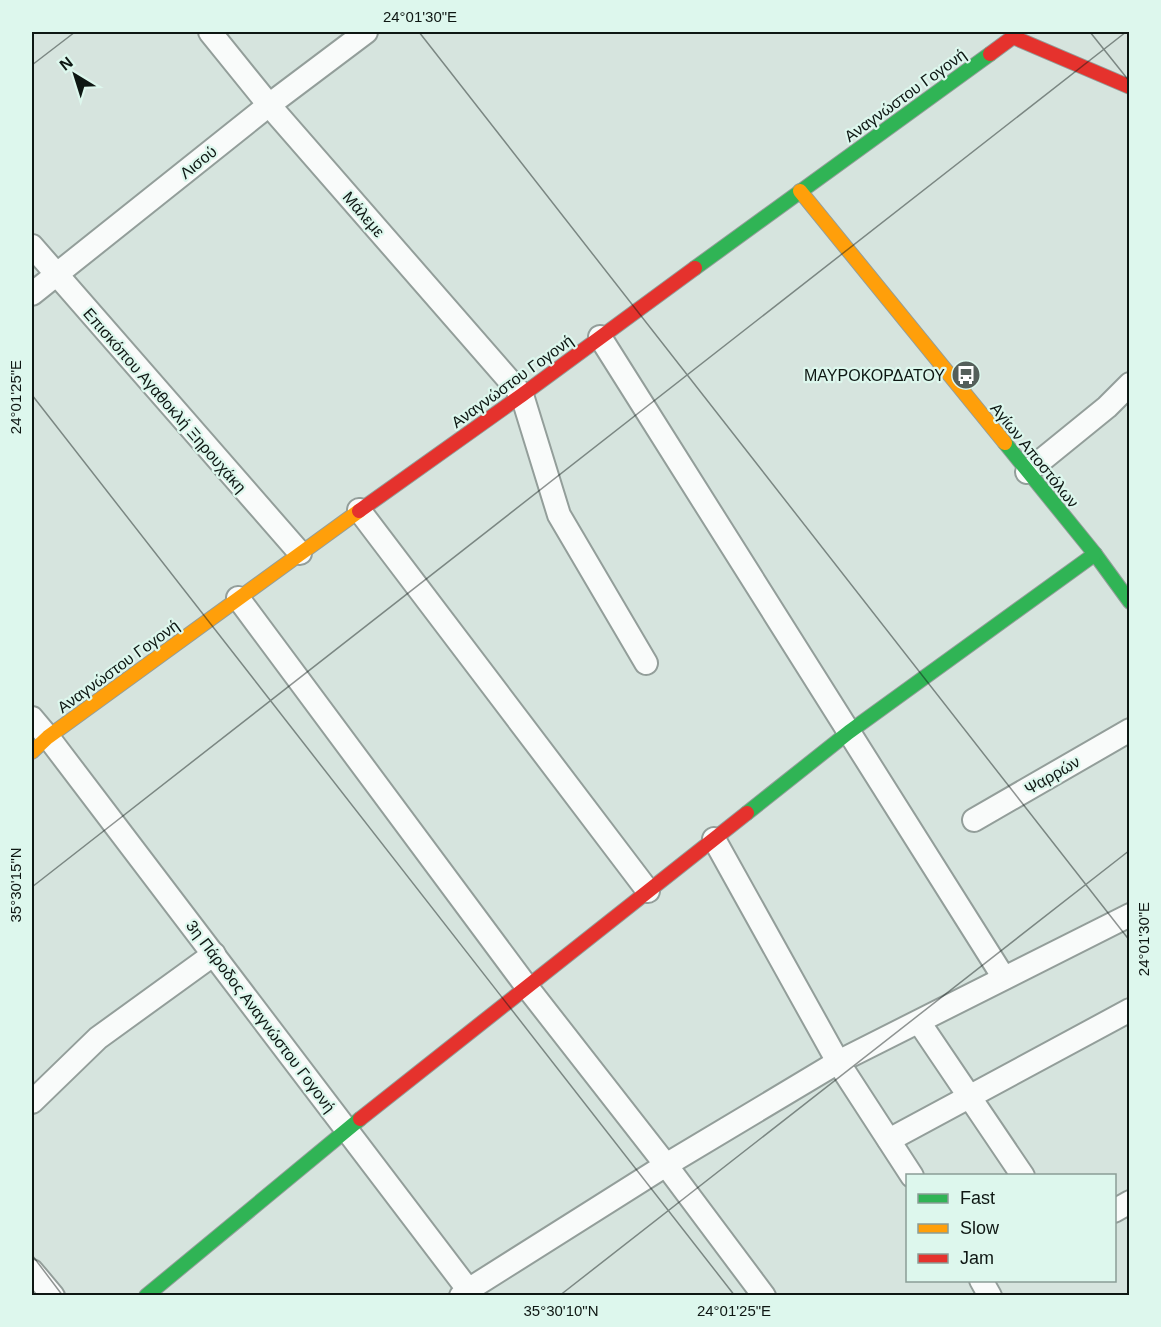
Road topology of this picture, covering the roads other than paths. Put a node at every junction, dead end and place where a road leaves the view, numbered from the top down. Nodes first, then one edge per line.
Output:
1 (210, 32) edge
2 (366, 32) edge
3 (1012, 33) edge
4 (1130, 87) edge
5 (269, 105) junction
6 (800, 190) junction
7 (32, 246) edge
8 (56, 275) junction
9 (32, 294) edge
10 (600, 337) junction
11 (1130, 384) edge
12 (522, 395) junction
13 (1027, 472) junction
14 (359, 510) junction
15 (300, 553) junction
16 (1095, 554) junction
17 (238, 598) junction
18 (1130, 602) edge
19 (646, 663) dead end
20 (32, 718) edge
21 (1130, 730) edge
22 (849, 732) junction
23 (40, 745) edge
24 (975, 820) dead end
25 (714, 839) junction
26 (648, 891) junction
27 (1130, 915) edge
28 (214, 954) junction
29 (1004, 978) junction
30 (527, 987) junction
31 (1130, 1010) edge
32 (919, 1022) junction
33 (838, 1062) junction
34 (969, 1096) junction
35 (32, 1102) edge
36 (347, 1129) junction
37 (889, 1140) junction
38 (666, 1165) junction
39 (911, 1174) edge
40 (1022, 1174) edge
41 (1130, 1202) edge
42 (1116, 1210) edge
43 (32, 1271) edge
44 (982, 1282) edge
45 (468, 1294) edge
46 (53, 1296) edge
47 (146, 1296) edge
48 (764, 1296) edge
49 (990, 1296) edge

1 - 5 street, Μάλεμε
2 - 5 street, Λισού
3 - 4 street
3 - 6 street, Αναγνώστου Γογονή
5 - 8 street, Λισού
5 - 12 street, Μάλεμε
6 - 10 street, Αναγνώστου Γογονή
6 - 13 street, Αγίων Αποστόλων
7 - 8 street, Επισκόπου Αγαθοκλή Ξηρουχάκη
8 - 9 street, Λισού
8 - 15 street, Επισκόπου Αγαθοκλή Ξηρουχάκη
10 - 12 street, Αναγνώστου Γογονή
10 - 22 street
11 - 13 street
12 - 14 street, Αναγνώστου Γογονή
12 - 19 street
13 - 16 street, Αγίων Αποστόλων
14 - 15 street, Αναγνώστου Γογονή
14 - 26 street
15 - 17 street, Αναγνώστου Γογονή
16 - 18 street, Αγίων Αποστόλων
16 - 22 street
17 - 23 street, Αναγνώστου Γογονή
17 - 30 street
20 - 23 street, 3η Πάροδος Αναγνώστου Γογονή
21 - 24 street, Ψαρρών
22 - 25 street
22 - 29 street
23 - 28 street, 3η Πάροδος Αναγνώστου Γογονή
25 - 26 street
25 - 33 street
26 - 30 street
27 - 29 street
28 - 35 street
28 - 36 street, 3η Πάροδος Αναγνώστου Γογονή
29 - 32 street
30 - 36 street
30 - 38 street
31 - 34 street
32 - 33 street
32 - 34 street
33 - 37 street
33 - 38 street
34 - 37 street
34 - 40 street
36 - 45 street, 3η Πάροδος Αναγνώστου Γογονή
36 - 47 street
37 - 39 street
38 - 45 street
38 - 48 street
41 - 42 street
43 - 46 street
44 - 49 street

